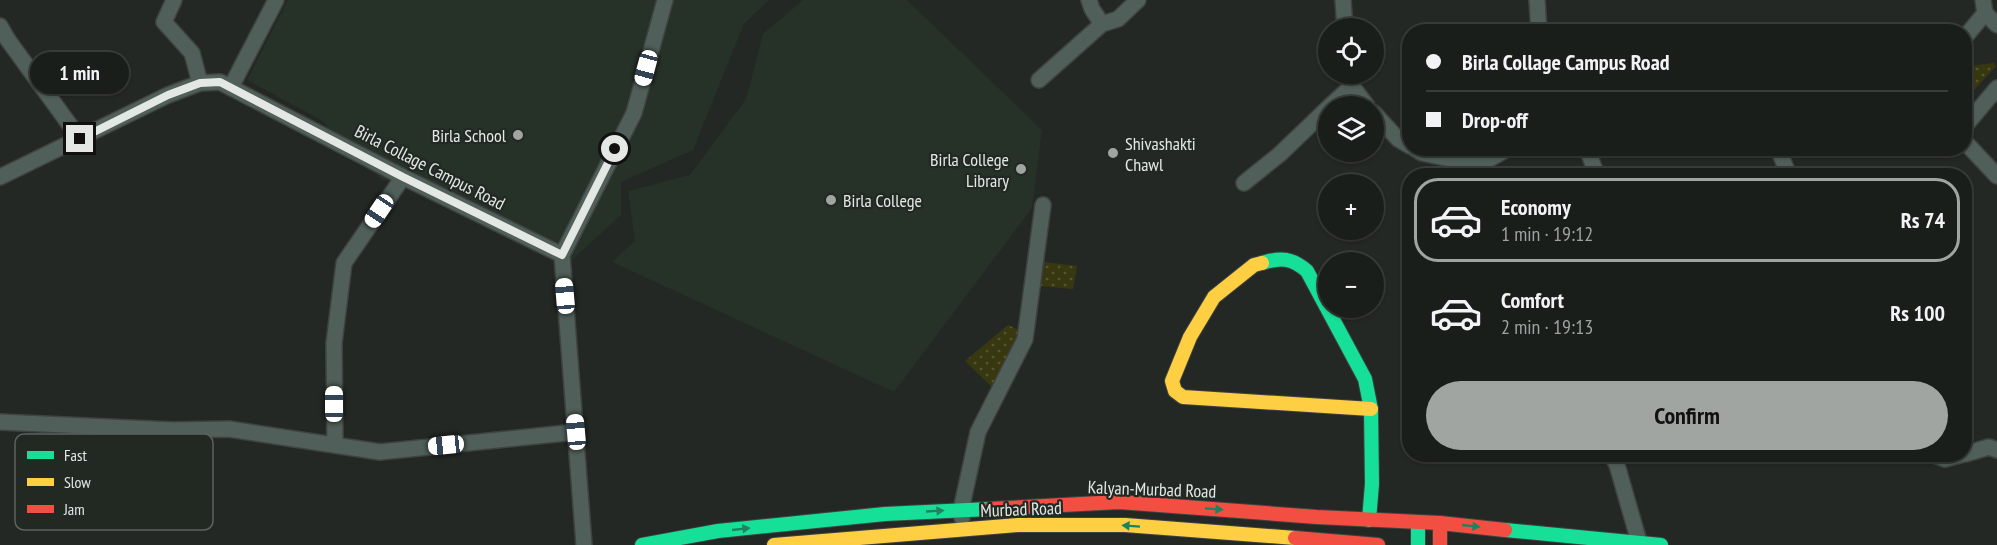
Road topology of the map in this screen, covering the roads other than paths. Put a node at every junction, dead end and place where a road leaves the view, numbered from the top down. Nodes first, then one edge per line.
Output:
1 (174, 0) edge
2 (276, 0) edge
3 (665, 0) edge
4 (1089, 0) edge
5 (1138, 0) edge
6 (1343, 0) edge
7 (1537, 0) edge
8 (1984, 6) edge
9 (1344, 18) edge
10 (1102, 24) junction
11 (1538, 24) edge
12 (1997, 25) edge
13 (0, 26) edge
14 (1972, 26) edge
15 (1039, 80) dead end
16 (200, 83) junction
17 (1347, 84) edge
18 (231, 87) junction
19 (1997, 88) edge
20 (1338, 96) edge
21 (1318, 118) edge
22 (1972, 118) edge
23 (1384, 124) edge
24 (80, 139) junction
25 (1402, 141) edge
26 (1972, 149) edge
27 (1433, 156) edge
28 (1500, 156) edge
29 (1476, 168) edge
30 (1485, 168) edge
31 (1997, 176) edge
32 (0, 177) edge
33 (403, 177) junction
34 (1244, 183) dead end
35 (1043, 205) dead end
36 (562, 255) junction
37 (1371, 409) junction
38 (0, 422) edge
39 (576, 432) junction
40 (334, 445) junction
41 (1997, 450) edge
42 (1972, 452) edge
43 (1615, 462) edge
44 (962, 510) junction
45 (1369, 520) junction
46 (1418, 523) junction
47 (1440, 523) junction
48 (963, 529) junction
49 (713, 539) edge
50 (698, 540) edge
51 (1253, 540) edge
52 (1640, 544) edge
53 (584, 545) edge
54 (642, 545) edge
55 (774, 545) edge
56 (1378, 545) edge
57 (1418, 545) edge
58 (1440, 545) edge
59 (1661, 545) edge

1 - 16 street
2 - 18 street
3 - 36 street
4 - 10 street
5 - 10 street
6 - 9 street
7 - 11 street
8 - 12 street
8 - 14 street
10 - 15 street
13 - 24 street
16 - 18 street, Birla Collage Campus Road
16 - 24 street
17 - 20 street
18 - 33 street, Birla Collage Campus Road
19 - 22 street
21 - 34 street
23 - 25 street
24 - 32 street
26 - 31 street
27 - 29 street
28 - 30 street
33 - 36 street, Birla Collage Campus Road
33 - 40 street
35 - 44 street
36 - 39 street
37 - 37 main road
37 - 45 main road
38 - 40 street
39 - 40 street
39 - 53 street
41 - 42 street
43 - 52 street
44 -> 45 main road, Kalyan-Murbad Road
44 - 48 street
49 -> 44 main road, Kalyan-Murbad Road
45 - 46 main road, Kalyan-Murbad Road
46 - 47 main road, Kalyan-Murbad Road
46 - 57 main road
47 -> 52 main road, Kalyan-Murbad Road
47 - 58 main road
51 -> 48 main road, Murbad Road
48 - 55 main road, Murbad Road
49 - 50 main road, Kalyan-Murbad Road
50 - 54 main road, Kalyan-Murbad Road
51 - 56 main road, Murbad Road
52 - 59 main road, Kalyan-Murbad Road

